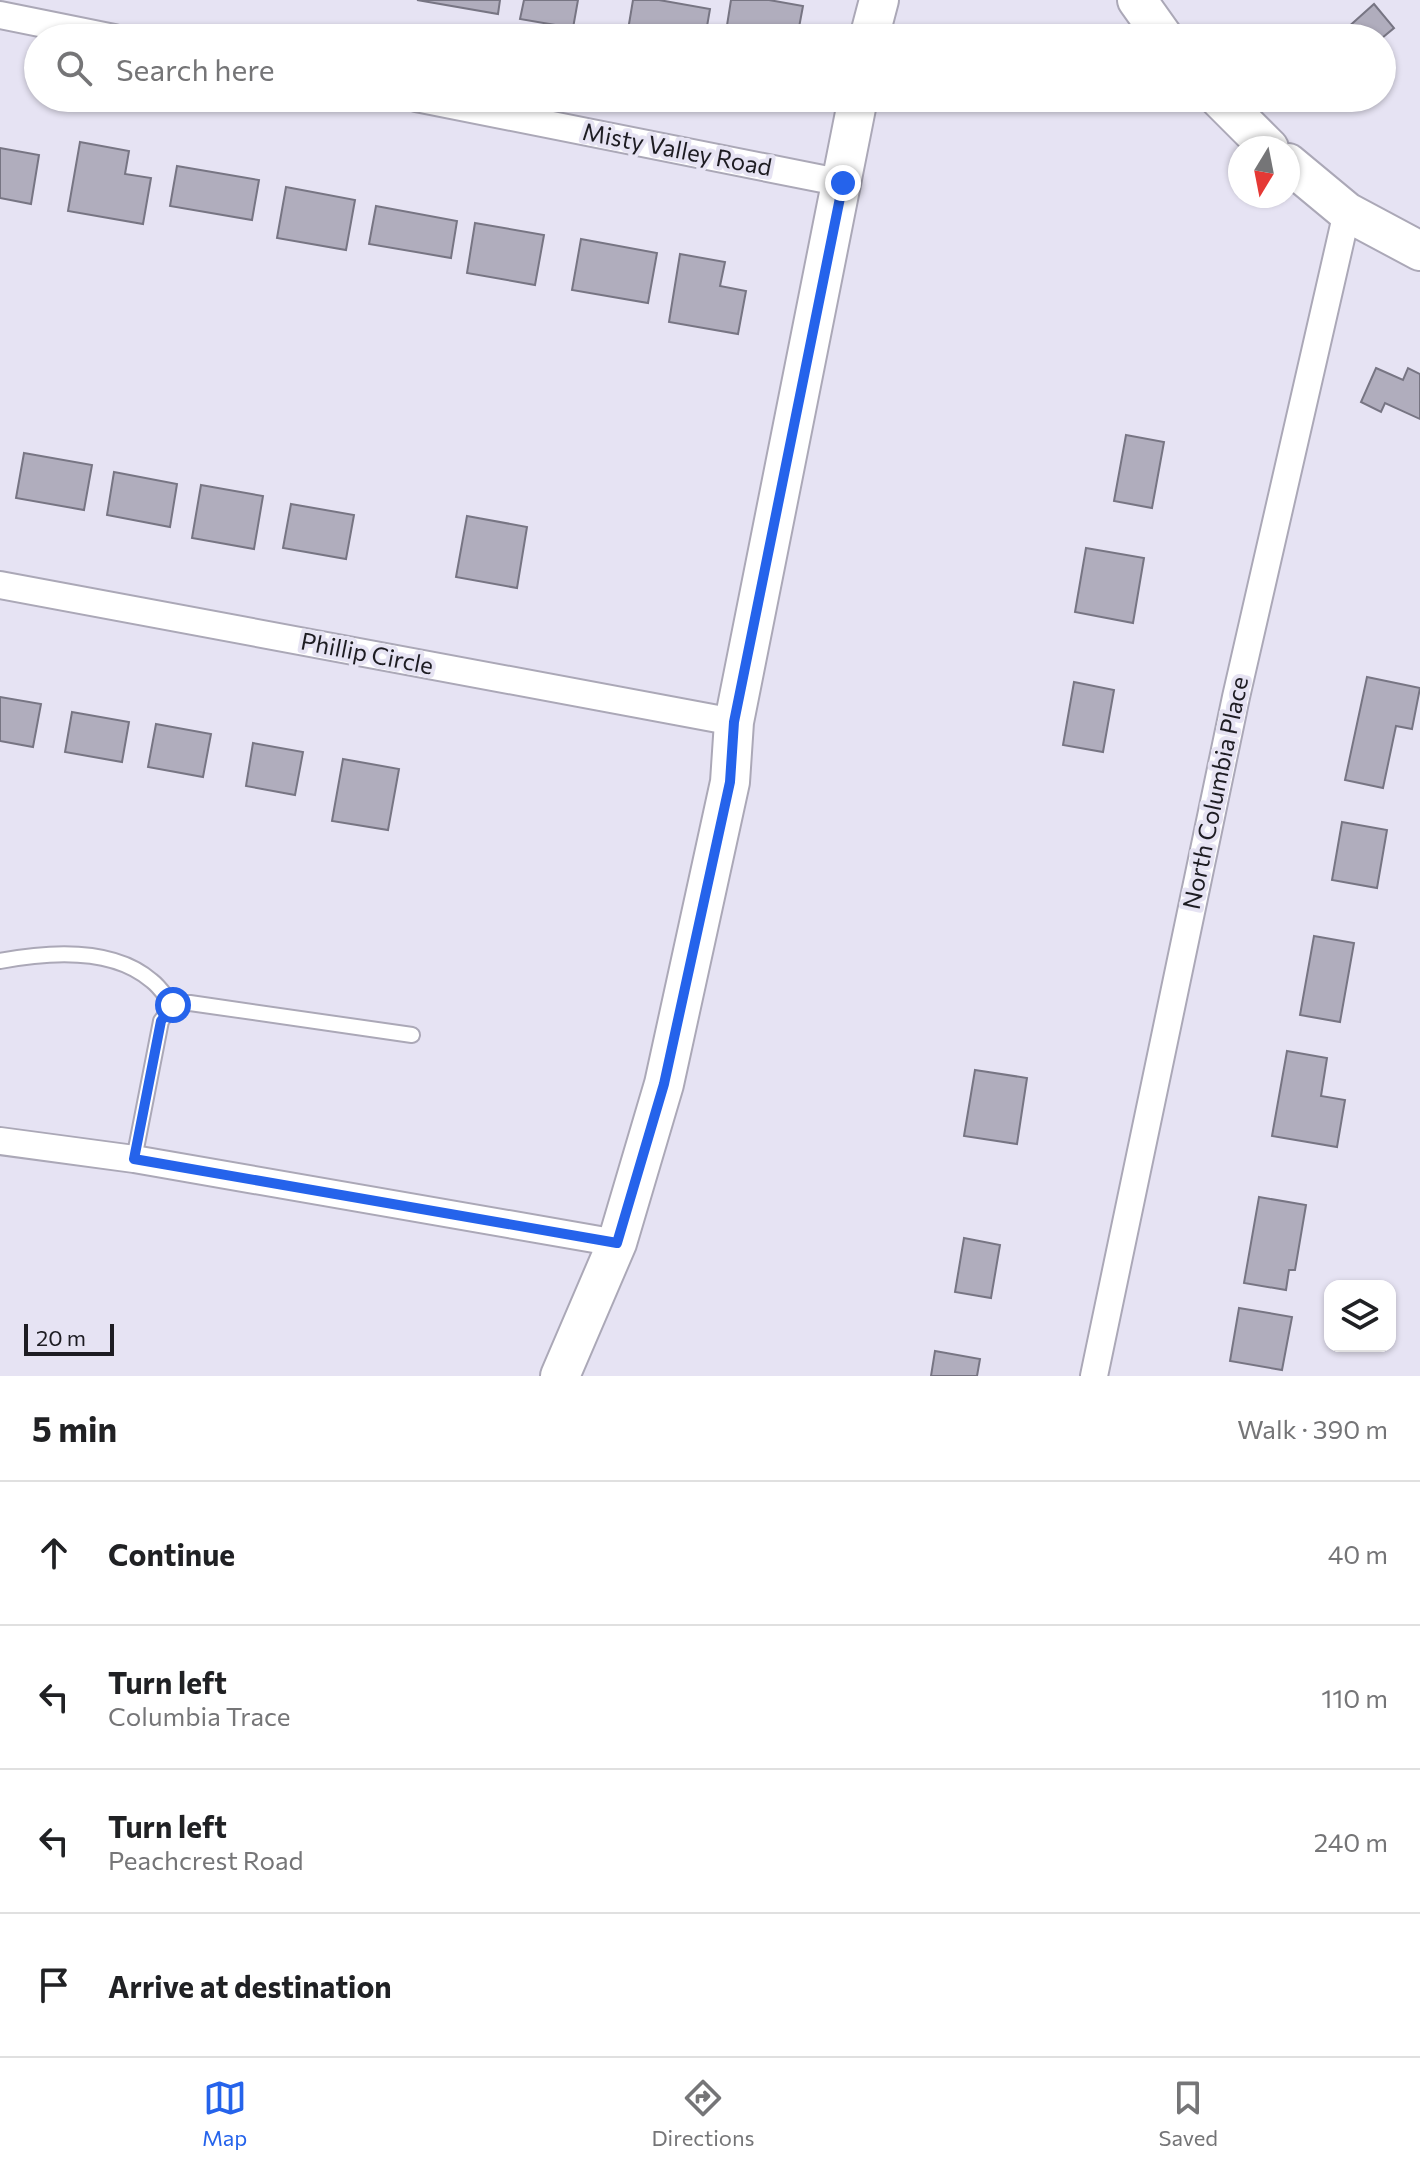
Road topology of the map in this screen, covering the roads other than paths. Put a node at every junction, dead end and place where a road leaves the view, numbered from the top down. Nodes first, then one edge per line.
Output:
1 (879, 0) edge
2 (1137, 0) edge
3 (2, 10) edge
4 (58, 24) edge
5 (873, 24) edge
6 (1154, 24) edge
7 (486, 112) edge
8 (856, 112) edge
9 (1233, 112) edge
10 (1257, 136) edge
11 (1300, 173) edge
12 (843, 183) junction
13 (1347, 212) junction
14 (1420, 251) edge
15 (0, 585) edge
16 (734, 722) junction
17 (0, 961) edge
18 (173, 1005) junction
19 (412, 1035) dead end
20 (0, 1141) edge
21 (134, 1159) junction
22 (617, 1243) junction
23 (560, 1376) edge
24 (1094, 1376) edge

1 - 5 street
2 - 6 street
3 - 4 street
7 - 12 street, Misty Valley Road
8 - 12 street
9 - 10 street
11 - 13 street
12 - 16 street
13 - 14 street
13 - 24 street, North Columbia Place
15 - 16 street, Phillip Circle
16 - 22 street
17 - 18 lane
18 - 19 lane
18 - 21 lane
20 - 21 street
21 - 22 street
22 - 23 street

